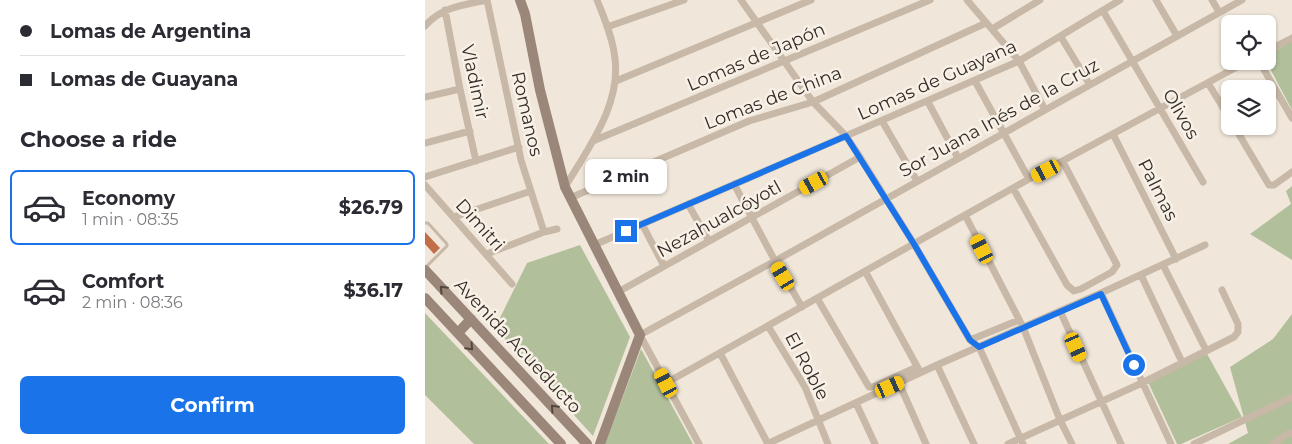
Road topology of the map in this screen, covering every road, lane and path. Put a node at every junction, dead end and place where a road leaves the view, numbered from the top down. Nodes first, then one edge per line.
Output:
1 (487, 0) edge
2 (520, 0) edge
3 (597, 0) edge
4 (685, 0) edge
5 (741, 0) edge
6 (811, 0) edge
7 (930, 0) edge
8 (967, 0) edge
9 (1039, 0) edge
10 (1120, 0) edge
11 (1156, 0) edge
12 (1212, 0) edge
13 (1242, 0) edge
14 (445, 10) junction
15 (1103, 11) junction
16 (1219, 12) junction
17 (757, 23) junction
18 (986, 23) junction
19 (425, 26) edge
20 (607, 27) junction
21 (992, 29) junction
22 (1177, 36) junction
23 (1061, 37) junction
24 (1292, 38) edge
25 (1276, 46) edge
26 (1019, 61) junction
27 (1133, 61) junction
28 (785, 62) junction
29 (1232, 70) edge
30 (1264, 70) edge
31 (616, 81) junction
32 (975, 82) junction
33 (1208, 83) junction
34 (1090, 84) junction
35 (460, 89) junction
36 (425, 97) edge
37 (813, 102) junction
38 (927, 102) junction
39 (1221, 104) edge
40 (1161, 108) junction
41 (1045, 110) junction
42 (1292, 118) edge
43 (882, 121) junction
44 (470, 131) junction
45 (1003, 133) junction
46 (1113, 134) junction
47 (1239, 135) edge
48 (846, 136) junction
49 (593, 141) junction
50 (425, 143) edge
51 (519, 147) junction
52 (861, 157) junction
53 (958, 158) junction
54 (476, 161) junction
55 (1063, 162) junction
56 (1292, 172) edge
57 (425, 177) edge
58 (1029, 179) junction
59 (917, 181) junction
60 (1203, 182) dead end
61 (734, 184) junction
62 (425, 185) edge
63 (565, 187) junction
64 (1013, 188) junction
65 (531, 191) junction
66 (569, 198) junction
67 (885, 198) junction
68 (688, 204) junction
69 (965, 215) junction
70 (454, 217) junction
71 (751, 218) junction
72 (425, 223) edge
73 (642, 224) junction
74 (557, 229) dead end
75 (544, 232) junction
76 (709, 241) junction
77 (914, 244) junction
78 (593, 245) junction
79 (1205, 245) dead end
80 (487, 254) junction
81 (1176, 259) junction
82 (775, 261) junction
83 (1163, 265) junction
84 (664, 266) junction
85 (425, 269) edge
86 (865, 271) junction
87 (1141, 275) junction
88 (512, 284) dead end
89 (1222, 290) dead end
90 (618, 292) junction
91 (1101, 294) junction
92 (425, 298) edge
93 (817, 298) junction
94 (801, 307) junction
95 (1060, 311) junction
96 (471, 319) junction
97 (1019, 320) junction
98 (768, 326) junction
99 (1023, 328) junction
100 (457, 333) junction
101 (640, 335) junction
102 (970, 340) junction
103 (979, 347) junction
104 (1206, 350) junction
105 (720, 352) junction
106 (1182, 362) junction
107 (937, 365) junction
108 (919, 370) junction
109 (1142, 382) junction
110 (666, 383) junction
111 (899, 383) junction
112 (1292, 398) edge
113 (1101, 402) junction
114 (856, 403) junction
115 (817, 420) junction
116 (1060, 420) junction
117 (1292, 433) edge
118 (1022, 441) edge
119 (561, 444) edge
120 (587, 444) edge
121 (600, 444) edge
122 (699, 444) edge
123 (767, 444) edge
124 (828, 444) edge
125 (875, 444) edge
126 (926, 444) edge
127 (974, 444) edge
128 (1008, 444) edge
129 (1072, 444) edge
130 (1121, 444) edge
131 (1171, 444) edge
132 (1194, 444) edge
133 (1273, 444) edge

1 - 14 street
1 - 51 street, Romanos
2 - 63 street
3 - 20 street
4 - 20 street
5 - 17 street
6 - 17 street
7 - 28 street, Lomas de Japón
8 - 18 street
9 - 21 street
10 - 15 street, Lomas de Guayana
11 - 22 street
12 - 16 street
13 - 16 street, Sor Juana Inés de la Cruz
14 - 19 street
14 - 35 street, Vladimir
15 - 23 street, Lomas de Guayana
15 - 27 street, Olivos
16 - 22 street, Sor Juana Inés de la Cruz
17 - 28 street
17 - 31 street
18 - 21 street
18 - 37 street, Lomas de China
20 - 31 street
21 - 26 street
22 - 27 street, Sor Juana Inés de la Cruz
23 - 26 street, Lomas de Guayana
23 - 34 street
24 - 25 street
26 - 32 street, Lomas de Guayana
26 - 41 street
27 - 34 street, Sor Juana Inés de la Cruz
27 - 40 street, Olivos
28 - 37 street
28 - 49 street, Lomas de Japón
29 - 33 street
30 - 42 street
31 - 49 street
32 - 38 street, Lomas de Guayana
32 - 45 street
33 - 39 street
33 - 40 street
34 - 41 street, Sor Juana Inés de la Cruz
35 - 36 street
35 - 44 street, Vladimir
37 - 48 street
37 - 66 street, Lomas de China
38 - 43 street, Lomas de Guayana
38 - 53 street
40 - 46 street
40 - 60 street, Olivos
41 - 45 street, Sor Juana Inés de la Cruz
43 - 48 street, Lomas de Guayana
43 - 59 street
44 - 50 street
44 - 54 street, Vladimir
45 - 53 street, Sor Juana Inés de la Cruz
45 - 58 street
46 - 55 street
46 - 81 street, Palmas
47 - 56 street
48 - 52 street
48 - 61 street, Lomas de Guayana
49 - 63 street
51 - 54 street
51 - 65 street, Romanos
52 - 67 street
52 - 71 street, Nezahualcóyotl
53 - 59 street, Sor Juana Inés de la Cruz
54 - 57 street
55 - 58 street
55 - 64 street
58 - 64 street
59 - 67 street, Sor Juana Inés de la Cruz
61 - 68 street, Lomas de Guayana
61 - 71 street
62 - 70 street, Dimitri
63 - 66 street
64 - 69 street
65 - 70 street
65 - 75 street, Romanos
66 - 78 street
67 - 77 street
67 - 82 street, Sor Juana Inés de la Cruz
68 - 73 street, Lomas de Guayana
68 - 76 street
69 - 77 street
69 - 97 street
70 - 80 street, Dimitri
71 - 76 street, Nezahualcóyotl
71 - 82 street
72 - 85 lane
73 - 78 street, Lomas de Guayana
73 - 84 street
74 - 75 street
75 - 80 street
76 - 84 street, Nezahualcóyotl
77 - 86 street
77 - 102 street
78 - 90 street
79 - 81 street
80 - 88 street, Dimitri
81 - 83 street
82 - 94 street
82 - 101 street, Sor Juana Inés de la Cruz
83 - 87 street
83 - 104 street
84 - 90 street, Nezahualcóyotl
96 -> 85 street, Avenida Acueducto
86 - 93 street
86 - 108 street
87 - 91 street
87 - 106 street
89 - 104 street
90 - 101 street
91 - 95 street
91 - 109 street
92 - 100 street, Avenida Acueducto
93 - 94 street
93 - 108 street
94 - 98 street
95 - 99 street
95 - 113 street
96 - 100 street
120 -> 96 street, Avenida Acueducto
97 - 99 street
97 - 102 street
98 - 105 street
98 - 115 street, El Roble
99 - 103 street
99 - 116 street
100 -> 119 street, Avenida Acueducto
101 - 110 street
101 - 121 street
102 - 103 street
103 - 107 street
103 - 118 street
104 - 106 street
105 - 110 street
105 - 123 street
106 - 109 street
107 - 108 street
107 - 127 street
108 - 111 street
109 - 113 street
109 - 131 street
110 - 122 street
111 - 114 street
111 - 126 street
112 - 132 street
113 - 116 street
113 - 130 street
114 - 115 street
114 - 125 street
115 - 123 street
115 - 124 street, El Roble
116 - 118 street
116 - 129 street
117 - 133 street
118 - 128 street

